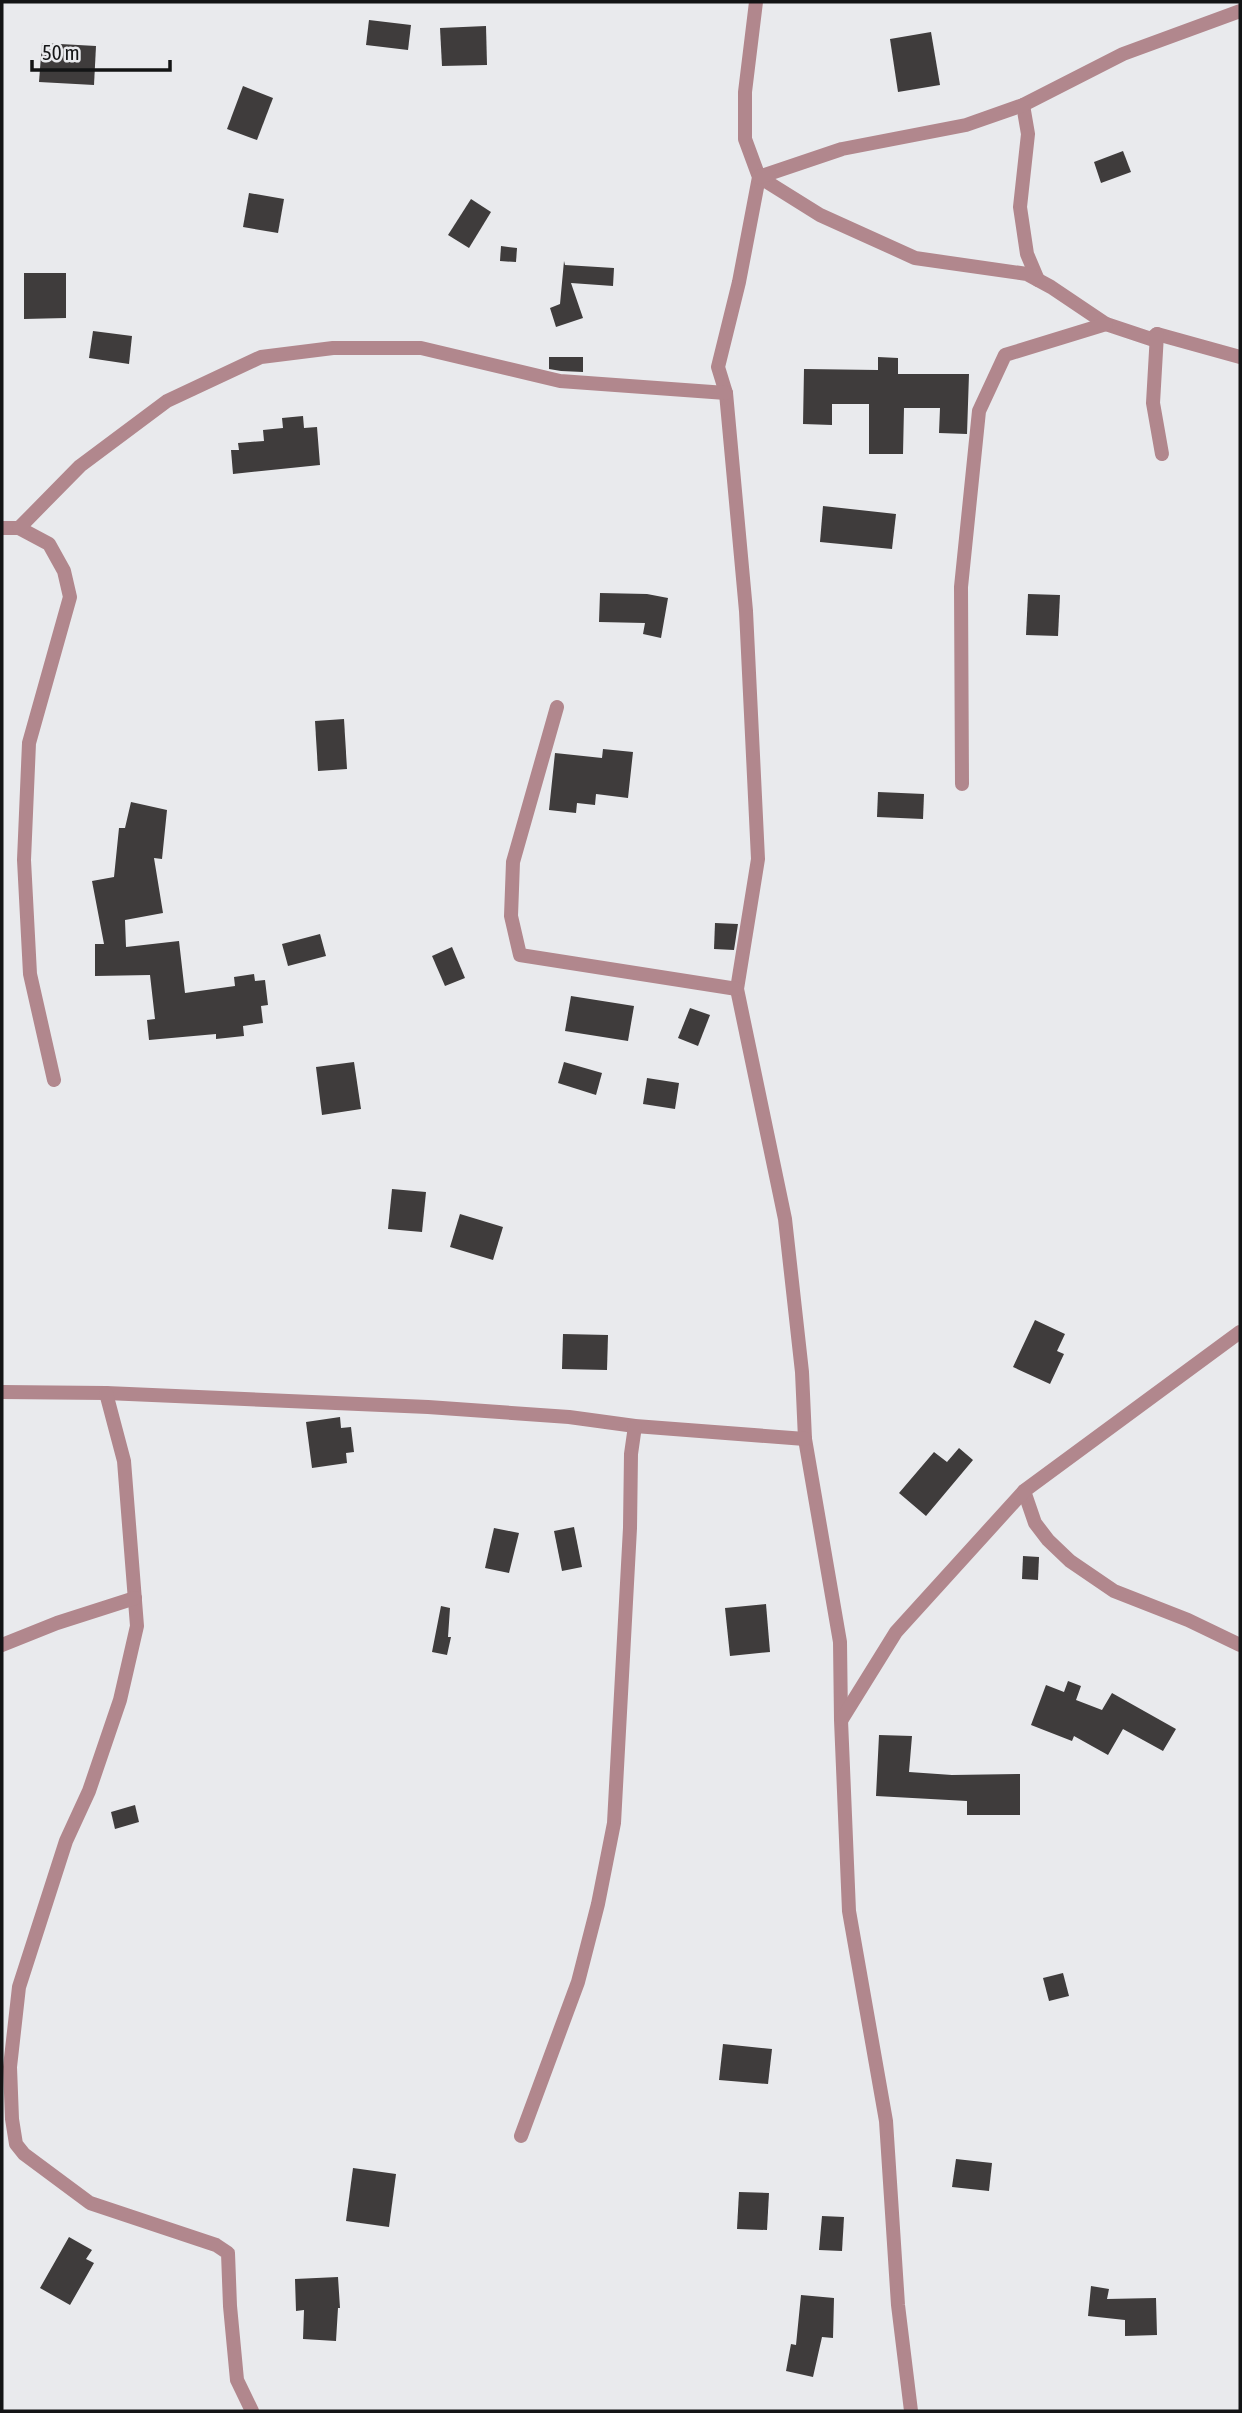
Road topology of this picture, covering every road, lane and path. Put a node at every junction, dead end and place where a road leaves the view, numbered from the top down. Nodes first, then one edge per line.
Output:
1 (756, 2) edge
2 (1240, 11) edge
3 (1023, 105) junction
4 (759, 177) junction
5 (1038, 280) junction
6 (1106, 324) junction
7 (1157, 334) junction
8 (1240, 357) edge
9 (726, 393) junction
10 (1162, 454) dead end
11 (2, 528) edge
12 (19, 528) junction
13 (557, 707) dead end
14 (961, 784) dead end
15 (737, 989) junction
16 (54, 1080) dead end
17 (1240, 1332) edge
18 (2, 1392) edge
19 (106, 1393) junction
20 (635, 1426) junction
21 (805, 1439) junction
22 (1024, 1491) junction
23 (135, 1598) junction
24 (2, 1645) edge
25 (1240, 1645) edge
26 (841, 1720) junction
27 (521, 2136) dead end
28 (252, 2411) edge
29 (911, 2411) edge

1 - 4 street
2 - 3 street
3 - 4 street
3 - 5 street
4 - 5 street
4 - 9 street
5 - 6 street
6 - 7 street
6 - 14 street
7 - 8 street
7 - 10 street
9 - 12 street
9 - 15 street
11 - 12 street
12 - 16 street
13 - 15 street
15 - 21 street
17 - 22 street
18 - 19 street
19 - 20 street
19 - 23 street
20 - 21 street
20 - 27 street
21 - 26 street
22 - 25 street
22 - 26 street
23 - 24 street
23 - 28 street
26 - 29 street

